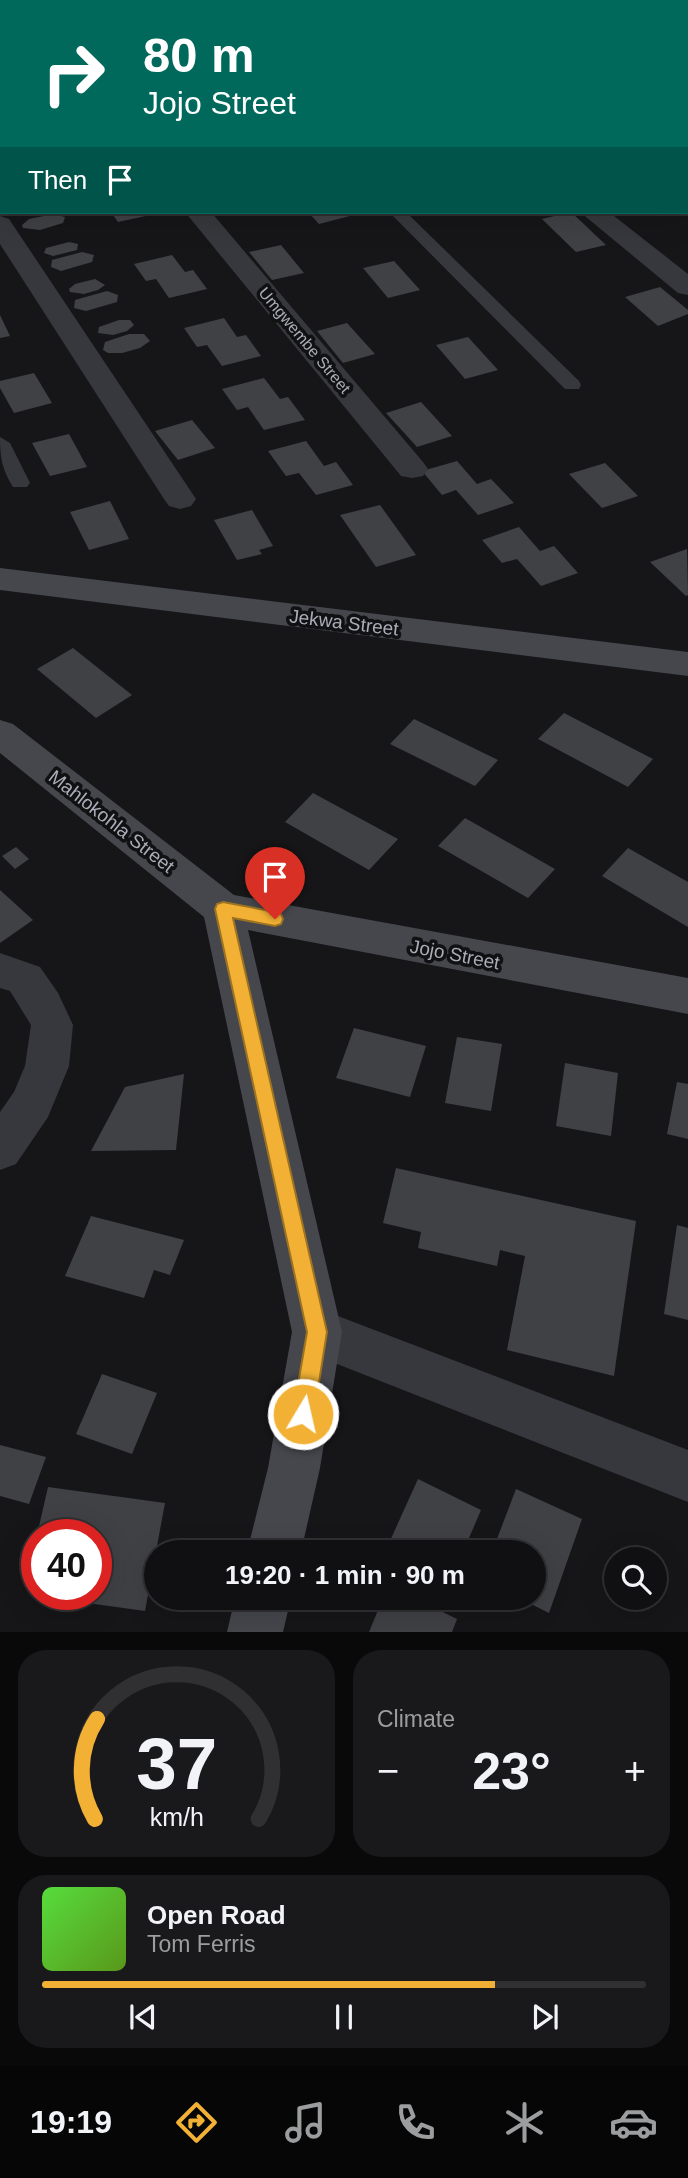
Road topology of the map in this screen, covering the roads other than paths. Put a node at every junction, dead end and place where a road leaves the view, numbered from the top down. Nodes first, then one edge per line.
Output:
1 (200, 214) edge
2 (399, 214) edge
3 (596, 214) edge
4 (0, 223) edge
5 (688, 287) edge
6 (572, 385) dead end
7 (0, 443) edge
8 (412, 469) dead end
9 (20, 483) dead end
10 (180, 499) dead end
11 (0, 579) edge
12 (688, 664) edge
13 (0, 733) edge
14 (223, 909) junction
15 (0, 970) edge
16 (688, 996) edge
17 (0, 1150) edge
18 (317, 1332) junction
19 (688, 1476) edge
20 (277, 1540) edge
21 (260, 1610) edge
22 (255, 1632) edge

1 - 8 street, Umgwembe Street
2 - 6 lane
3 - 5 street
4 - 10 street
7 - 9 lane
11 - 12 street, Jekwa Street
13 - 14 street, Mahlokohla Street
14 - 16 street, Jojo Street
14 - 18 street
15 - 17 street
18 - 19 street
18 - 20 street
21 - 22 street

